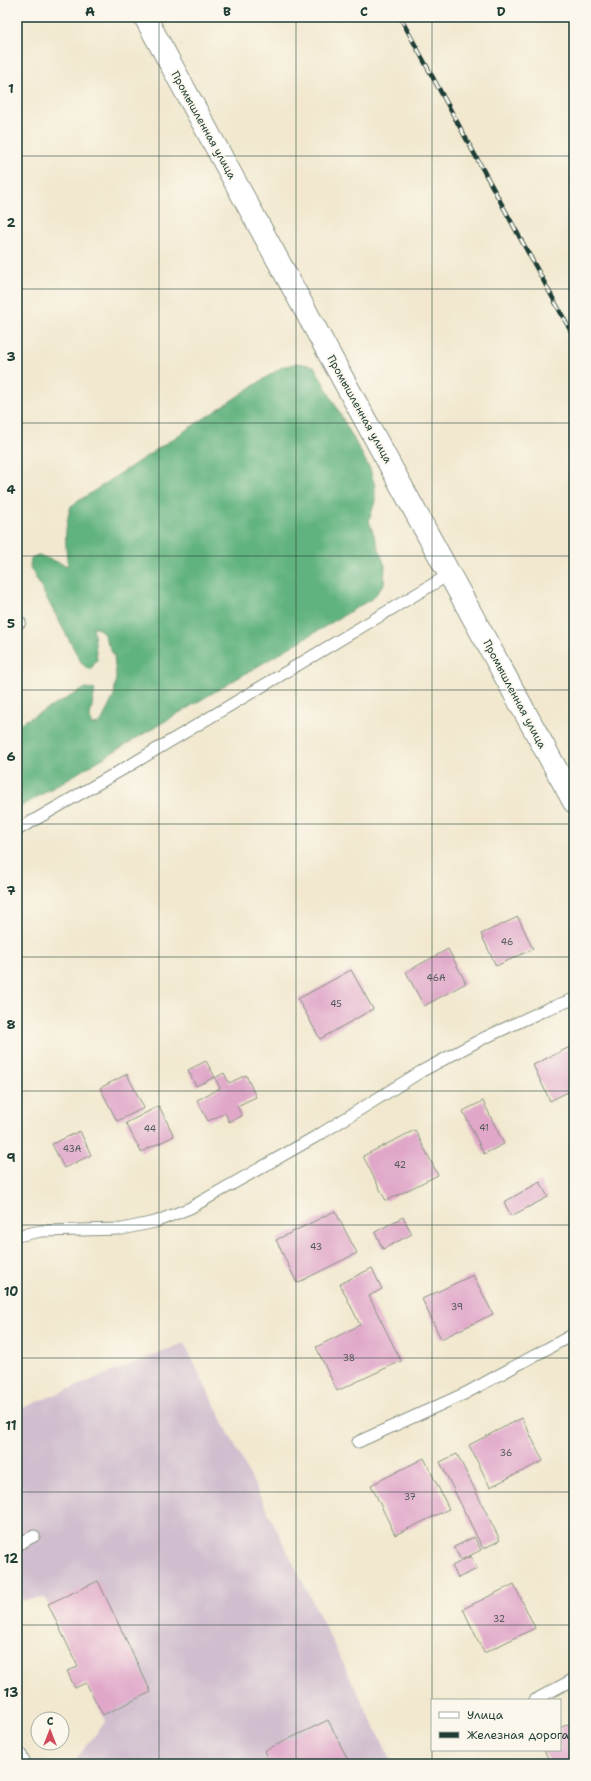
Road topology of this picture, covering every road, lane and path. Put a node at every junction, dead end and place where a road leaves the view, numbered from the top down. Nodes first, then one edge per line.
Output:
1 (145, 17) edge
2 (450, 574) junction
3 (574, 802) edge
4 (17, 830) edge
5 (574, 999) edge
6 (17, 1236) edge
7 (574, 1334) edge
8 (358, 1442) dead end
9 (34, 1536) dead end
10 (17, 1545) edge
11 (574, 1679) edge
12 (537, 1699) edge
13 (17, 1758) edge
14 (20, 1764) edge

1 - 2 street, Промышленная улица
2 - 3 street, Промышленная улица
2 - 4 lane
5 - 6 lane
7 - 8 lane
9 - 10 lane
11 - 12 lane
13 - 14 street

